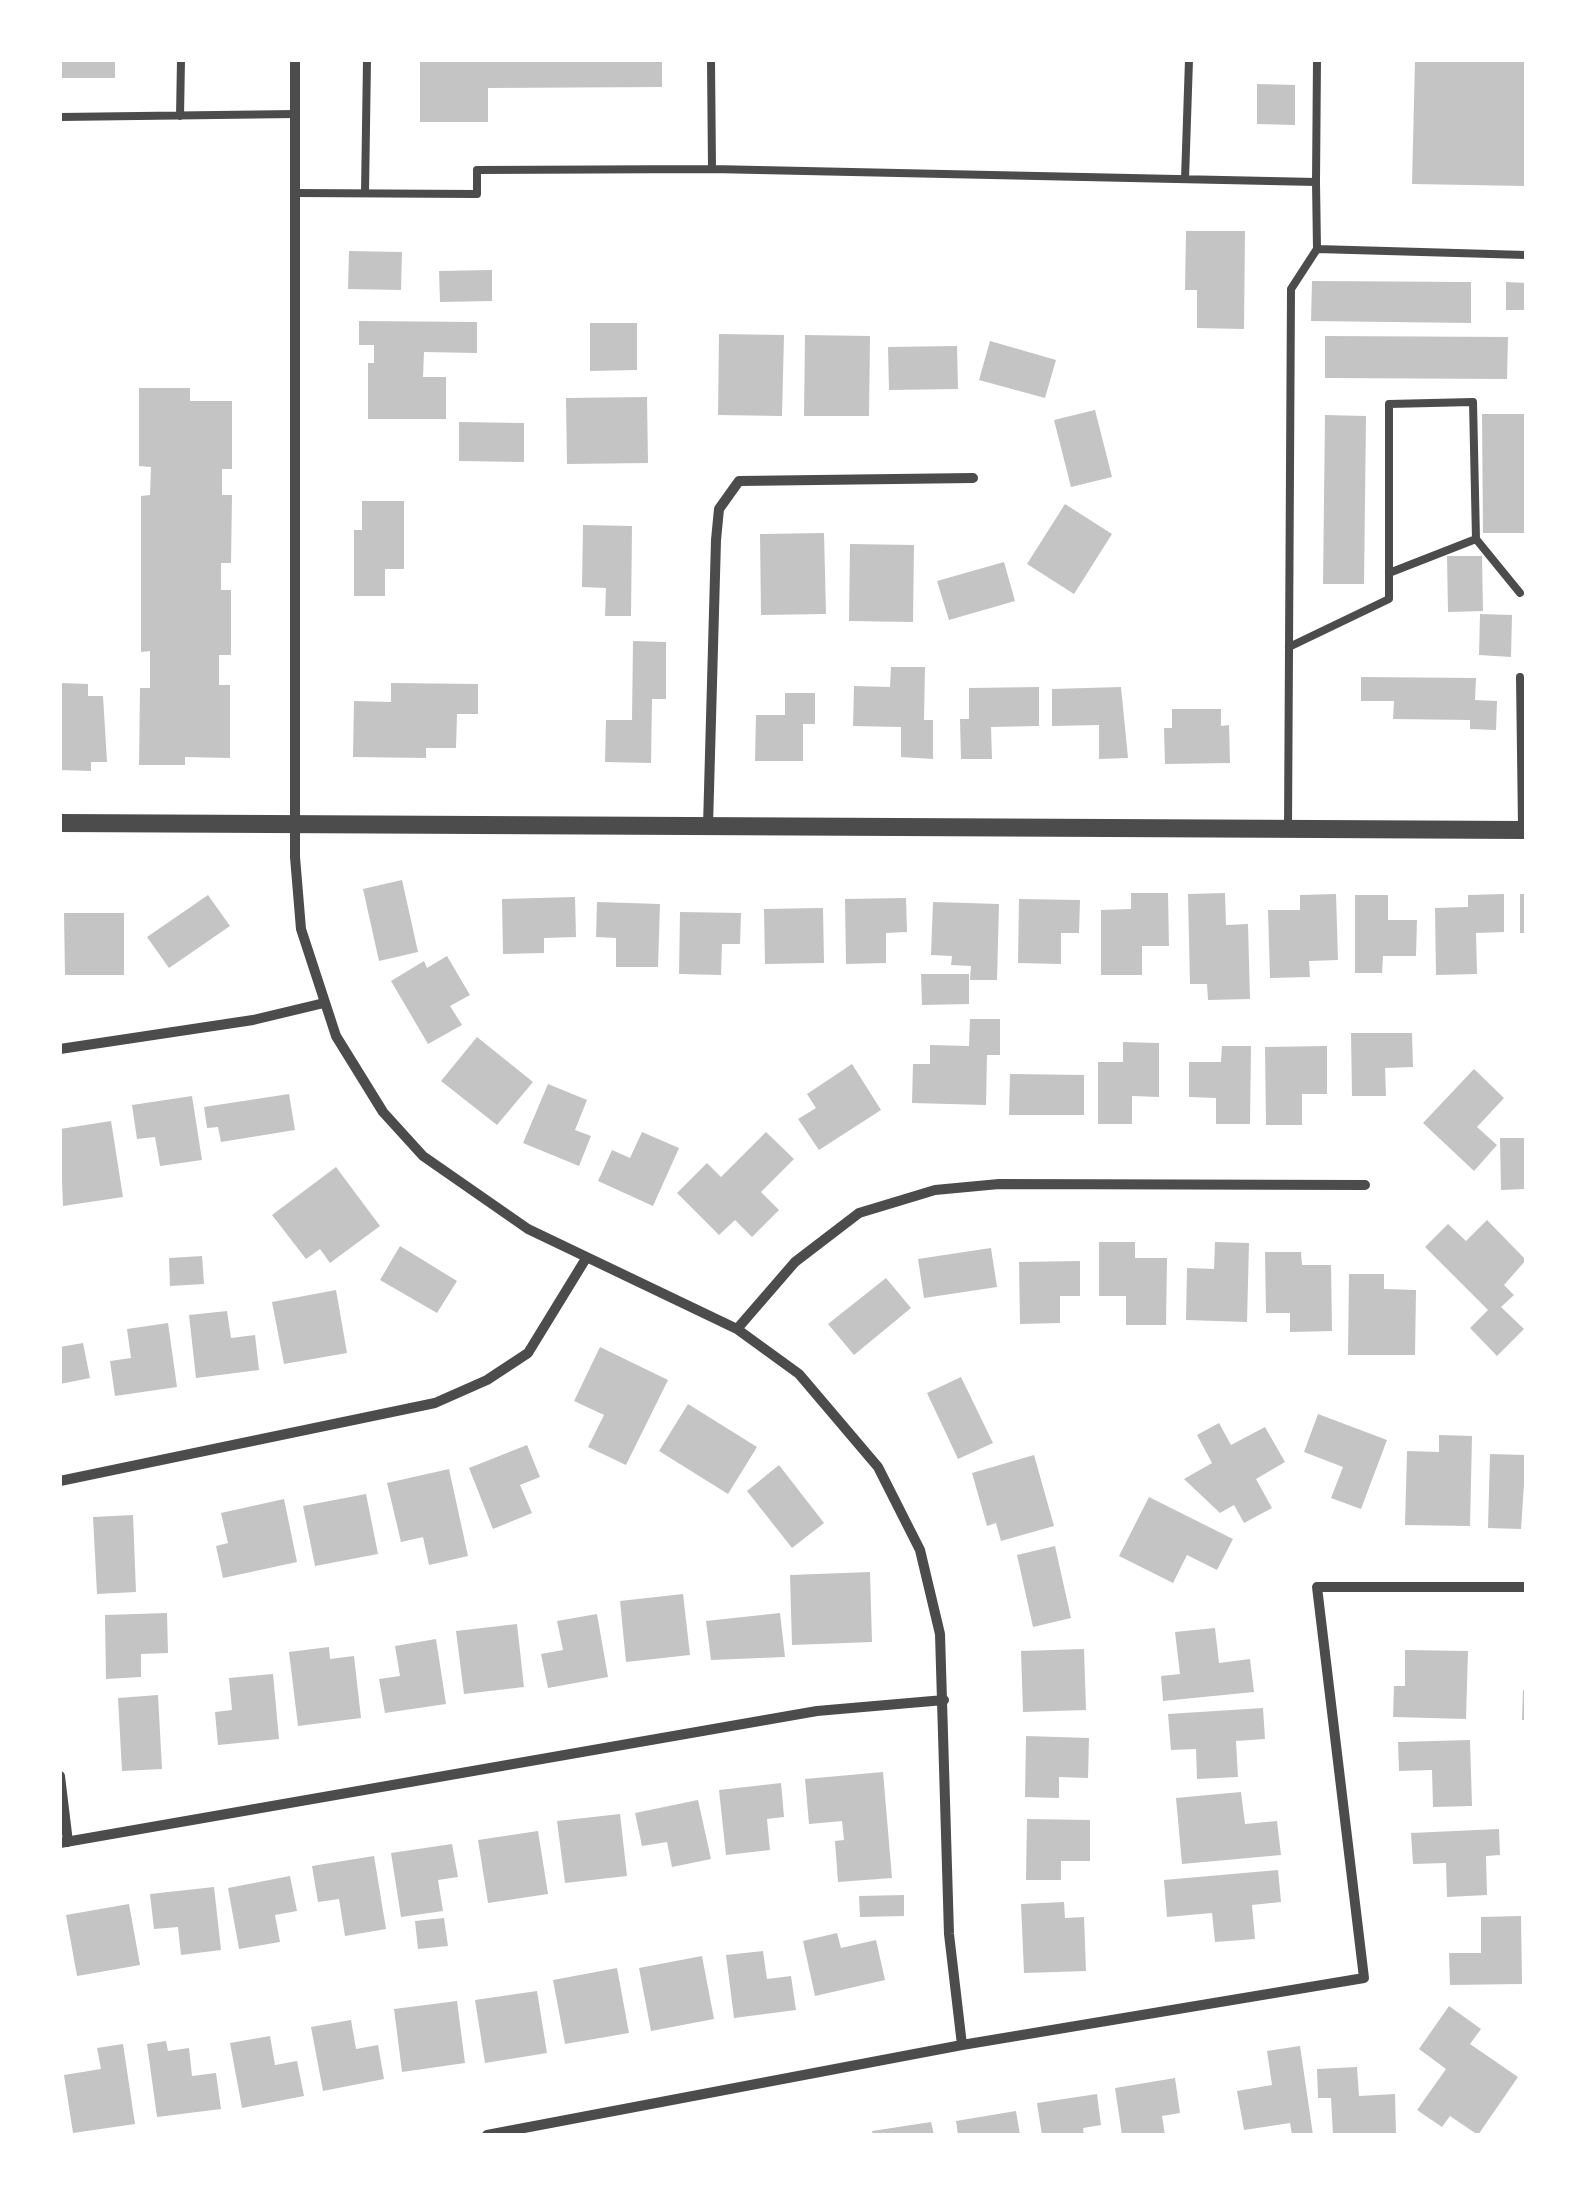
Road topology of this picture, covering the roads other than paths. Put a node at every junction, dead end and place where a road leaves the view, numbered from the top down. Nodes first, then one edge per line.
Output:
1 (181, 60) edge
2 (295, 60) edge
3 (367, 60) edge
4 (710, 60) edge
5 (1189, 60) edge
6 (1317, 60) edge
7 (295, 114) junction
8 (180, 116) junction
9 (60, 117) edge
10 (712, 168) junction
11 (1185, 179) junction
12 (1316, 182) junction
13 (295, 193) junction
14 (365, 193) junction
15 (1317, 248) junction
16 (1526, 255) edge
17 (973, 478) dead end
18 (1476, 539) junction
19 (1389, 572) junction
20 (1520, 593) dead end
21 (1289, 648) junction
22 (1520, 676) dead end
23 (60, 823) edge
24 (294, 824) junction
25 (708, 826) junction
26 (1288, 829) junction
27 (1524, 830) edge
28 (324, 1003) junction
29 (60, 1049) edge
30 (1364, 1185) dead end
31 (585, 1260) junction
32 (737, 1329) junction
33 (60, 1481) edge
34 (1526, 1587) edge
35 (944, 1700) junction
36 (60, 1776) edge
37 (64, 1842) edge
38 (962, 2045) junction
39 (488, 2135) edge

1 - 8 lane
2 - 7 street
3 - 14 lane
4 - 10 lane
5 - 11 lane
6 - 12 lane
7 - 8 lane
7 - 13 street
8 - 9 lane
10 - 11 lane
10 - 14 lane
11 - 12 lane
12 - 15 lane
13 - 14 lane
13 - 24 street
15 - 16 lane
15 - 21 lane
17 - 25 street
18 - 19 lane
18 - 19 lane
18 - 20 lane
19 - 21 lane
21 - 26 lane
22 - 27 lane
23 - 24 street
24 - 25 street
24 - 28 street
25 - 26 street
26 - 27 street
28 - 29 street
28 - 31 street
30 - 32 street
31 - 32 street
31 - 33 street
32 - 35 street
34 - 38 street
35 - 37 street
35 - 38 street
36 - 37 street
38 - 39 street

